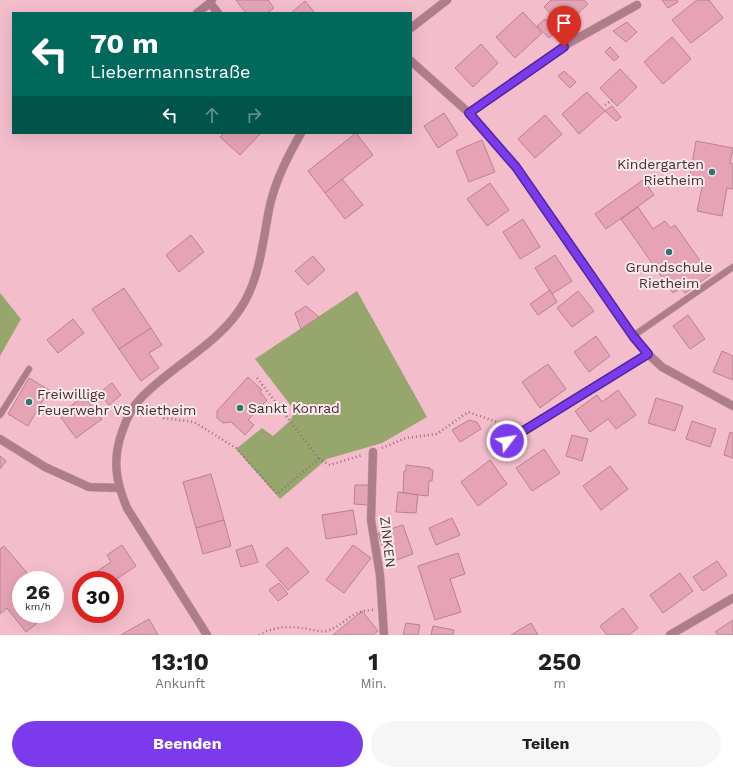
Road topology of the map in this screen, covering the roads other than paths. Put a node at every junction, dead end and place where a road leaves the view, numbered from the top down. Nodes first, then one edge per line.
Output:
1 (447, 0) edge
2 (211, 1) edge
3 (637, 5) dead end
4 (198, 12) edge
5 (217, 12) edge
6 (412, 27) edge
7 (412, 62) edge
8 (469, 113) junction
9 (300, 134) edge
10 (733, 267) edge
11 (633, 336) junction
12 (648, 354) junction
13 (29, 369) dead end
14 (733, 406) edge
15 (0, 416) edge
16 (0, 440) edge
17 (507, 441) dead end
18 (373, 452) road end
19 (119, 488) junction
20 (733, 598) edge
21 (207, 635) edge
22 (384, 635) edge
23 (670, 635) edge

1 - 6 street
2 - 4 street
2 - 5 street
3 - 8 street
7 - 8 street
8 - 11 street
9 - 19 street
10 - 11 lane
11 - 12 street
12 - 14 street
12 - 17 street
13 - 15 lane
16 - 19 street
18 - 22 street, ZINKEN
19 - 21 street
20 - 23 street

